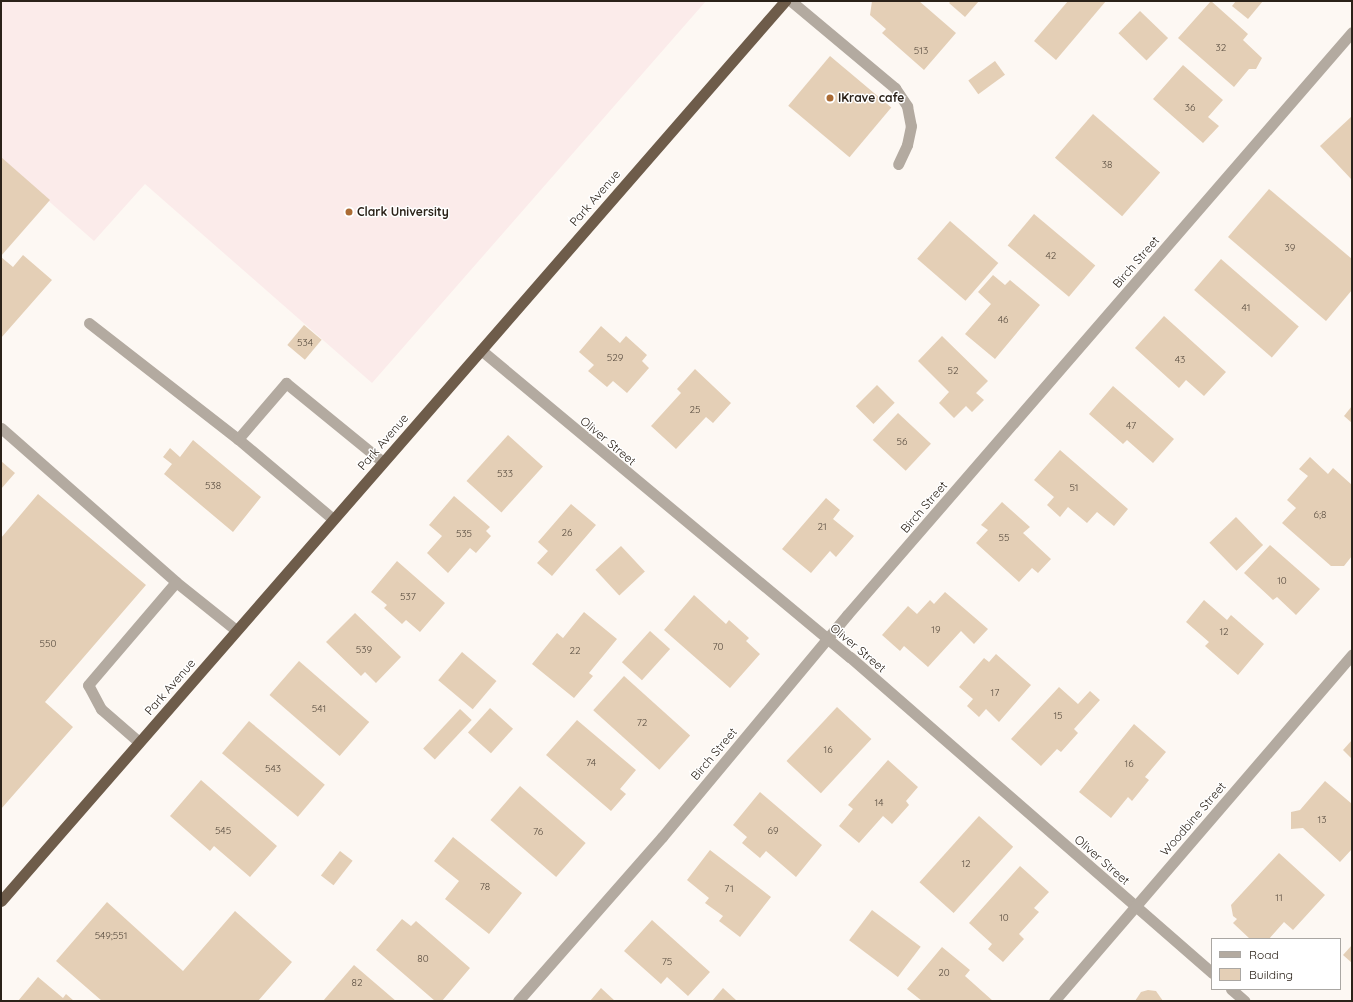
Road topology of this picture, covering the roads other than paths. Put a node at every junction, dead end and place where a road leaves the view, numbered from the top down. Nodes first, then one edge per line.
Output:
1 (785, 1) edge
2 (791, 1) edge
3 (1352, 32) edge
4 (898, 164) dead end
5 (90, 323) dead end
6 (481, 350) junction
7 (1, 428) edge
8 (238, 439) junction
9 (383, 462) junction
10 (333, 519) junction
11 (176, 582) junction
12 (236, 630) junction
13 (827, 639) junction
14 (1352, 654) edge
15 (139, 742) junction
16 (1, 901) edge
17 (1135, 906) junction
18 (1211, 972) edge
19 (1232, 990) edge
20 (518, 1001) edge
21 (1054, 1001) edge
22 (1245, 1001) edge

1 - 6 highway, Park Avenue
2 - 4 street
3 - 13 street, Birch Street
5 - 8 street
6 - 9 highway, Park Avenue
6 - 13 street, Oliver Street
7 - 11 street
8 - 9 street
8 - 10 street
9 - 10 highway, Park Avenue
10 - 12 highway, Park Avenue
11 - 12 street
11 - 15 street
12 - 15 highway, Park Avenue
13 - 17 street, Oliver Street
13 - 20 street, Birch Street
14 - 17 street, Woodbine Street
15 - 16 highway, Park Avenue
17 - 18 street, Oliver Street
17 - 21 street, Woodbine Street
19 - 22 street

